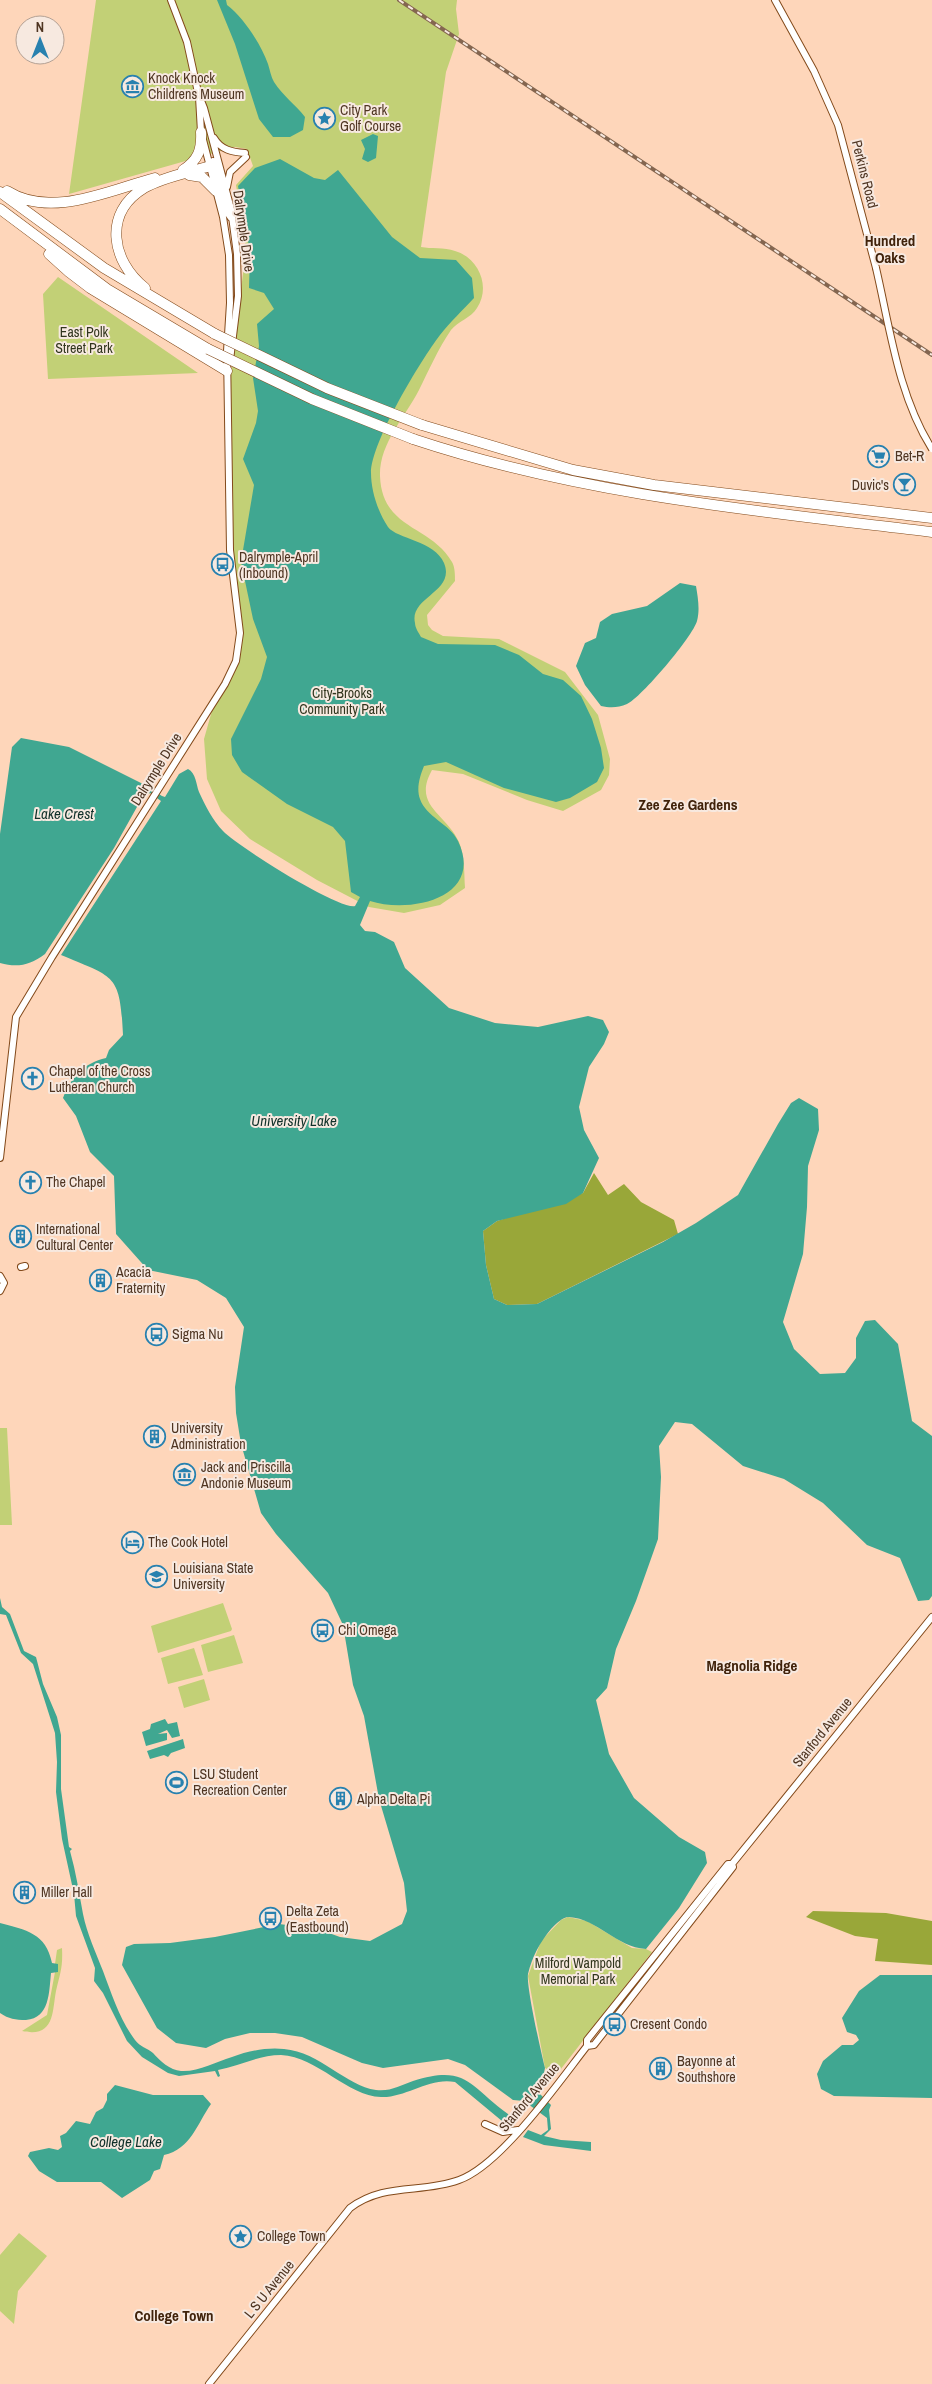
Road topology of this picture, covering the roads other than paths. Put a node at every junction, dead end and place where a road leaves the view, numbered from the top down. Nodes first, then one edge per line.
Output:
1 (171, 0) edge
2 (775, 0) edge
3 (205, 132) junction
4 (210, 163) junction
5 (182, 173) junction
6 (0, 186) edge
7 (221, 191) junction
8 (0, 192) edge
9 (0, 209) edge
10 (232, 219) junction
11 (40, 240) junction
12 (181, 316) junction
13 (227, 371) junction
14 (932, 449) edge
15 (932, 516) edge
16 (932, 532) edge
17 (0, 1158) edge
18 (0, 1276) edge
19 (0, 1291) edge
20 (932, 1617) edge
21 (485, 2124) dead end
22 (518, 2130) junction
23 (489, 2164) joint
24 (209, 2384) edge

1 - 3 street, Dalrymple Drive
2 - 14 street, Perkins Road, bridge
3 - 4 street, Dalrymple Drive
3 - 5 highway
3 - 7 street, Dalrymple Drive
3 - 7 street
4 - 5 highway
4 - 7 street, Dalrymple Drive
4 - 10 street
5 - 6 highway
5 - 7 highway
5 - 12 highway
7 - 10 street, Dalrymple Drive
7 - 13 street, Dalrymple Drive
8 - 12 highway
9 - 11 highway
10 - 13 street, Dalrymple Drive
11 - 13 highway
11 - 16 highway, bridge
12 - 15 highway, bridge
13 - 17 street, Dalrymple Drive
18 - 19 street
20 - 22 street, Stanford Avenue
21 - 22 street
22 - 23 street, Stanford Avenue
23 - 24 street, L S U Avenue

